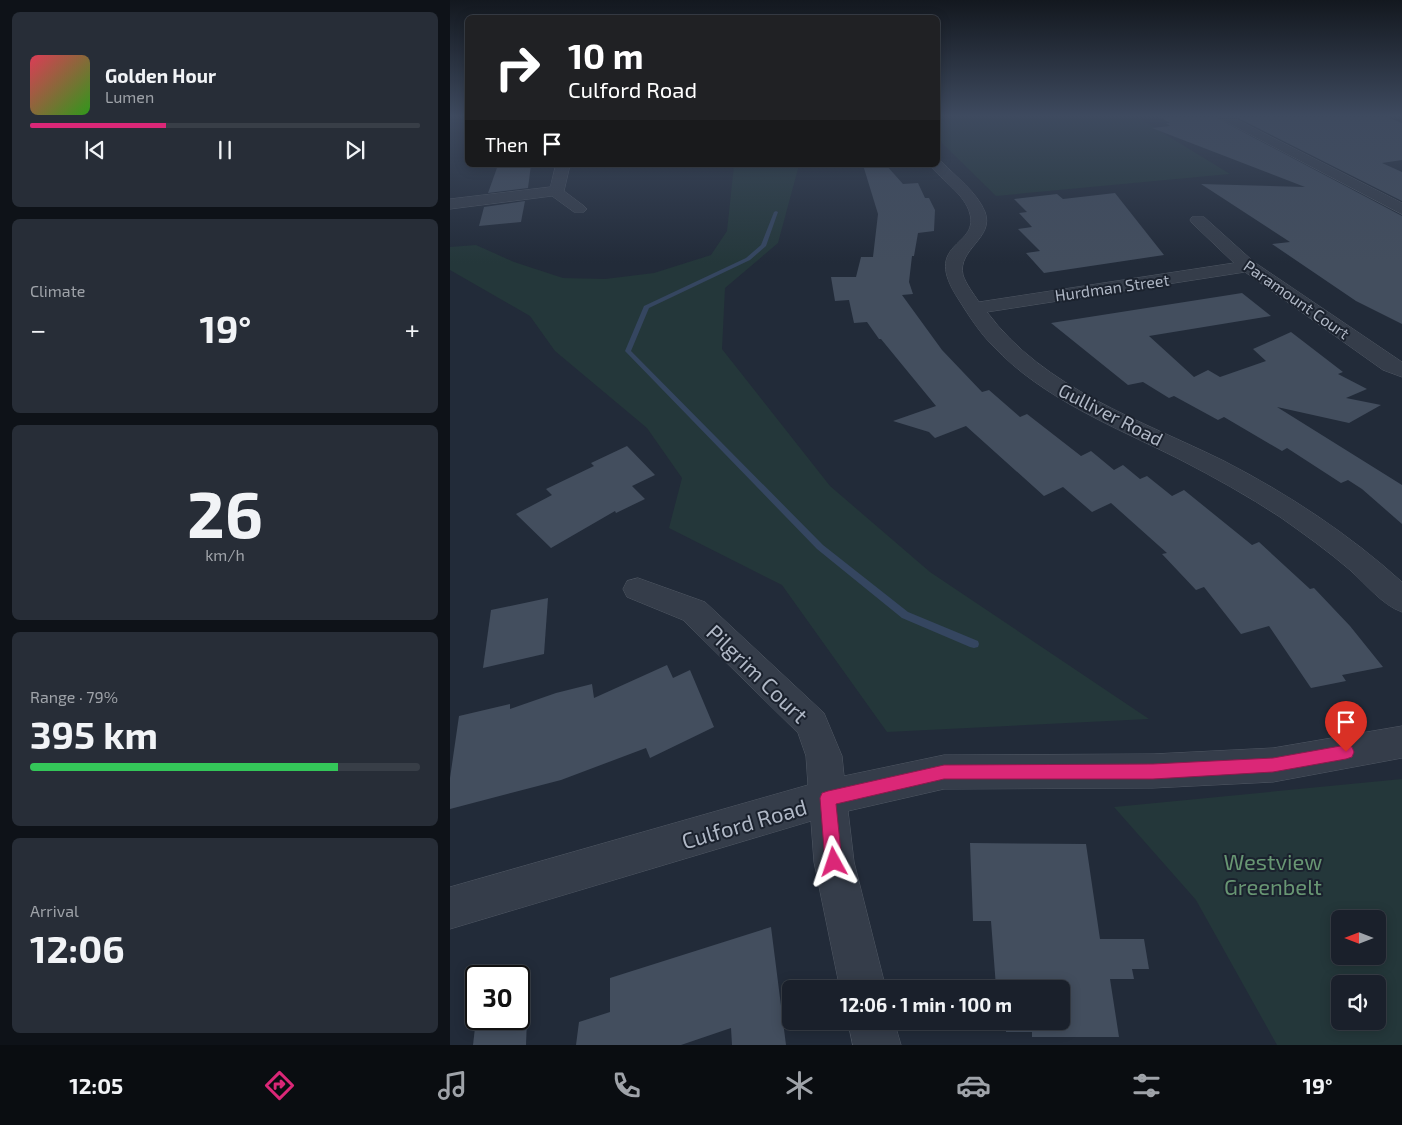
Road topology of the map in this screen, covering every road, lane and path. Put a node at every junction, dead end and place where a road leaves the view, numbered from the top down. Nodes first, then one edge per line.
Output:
1 (1318, 166) edge
2 (563, 167) edge
3 (939, 167) edge
4 (557, 190) junction
5 (450, 204) edge
6 (579, 209) dead end
7 (1402, 209) edge
8 (1198, 220) dead end
9 (1248, 266) junction
10 (975, 308) junction
11 (1402, 370) edge
12 (638, 589) dead end
13 (1402, 600) edge
14 (1402, 742) edge
15 (828, 798) junction
16 (450, 908) edge
17 (862, 980) edge
18 (873, 1030) edge
19 (877, 1045) edge

1 - 7 street
2 - 4 street
3 - 10 street, Gulliver Road
4 - 5 street
4 - 6 street
8 - 9 street, Paramount Court
9 - 10 street, Hurdman Street
9 - 11 street, Paramount Court
10 - 13 street, Gulliver Road
12 - 15 street, Pilgrim Court
14 - 15 street, Culford Road
15 - 16 street, Culford Road
15 - 17 street, Pilgrim Court
18 - 19 street

